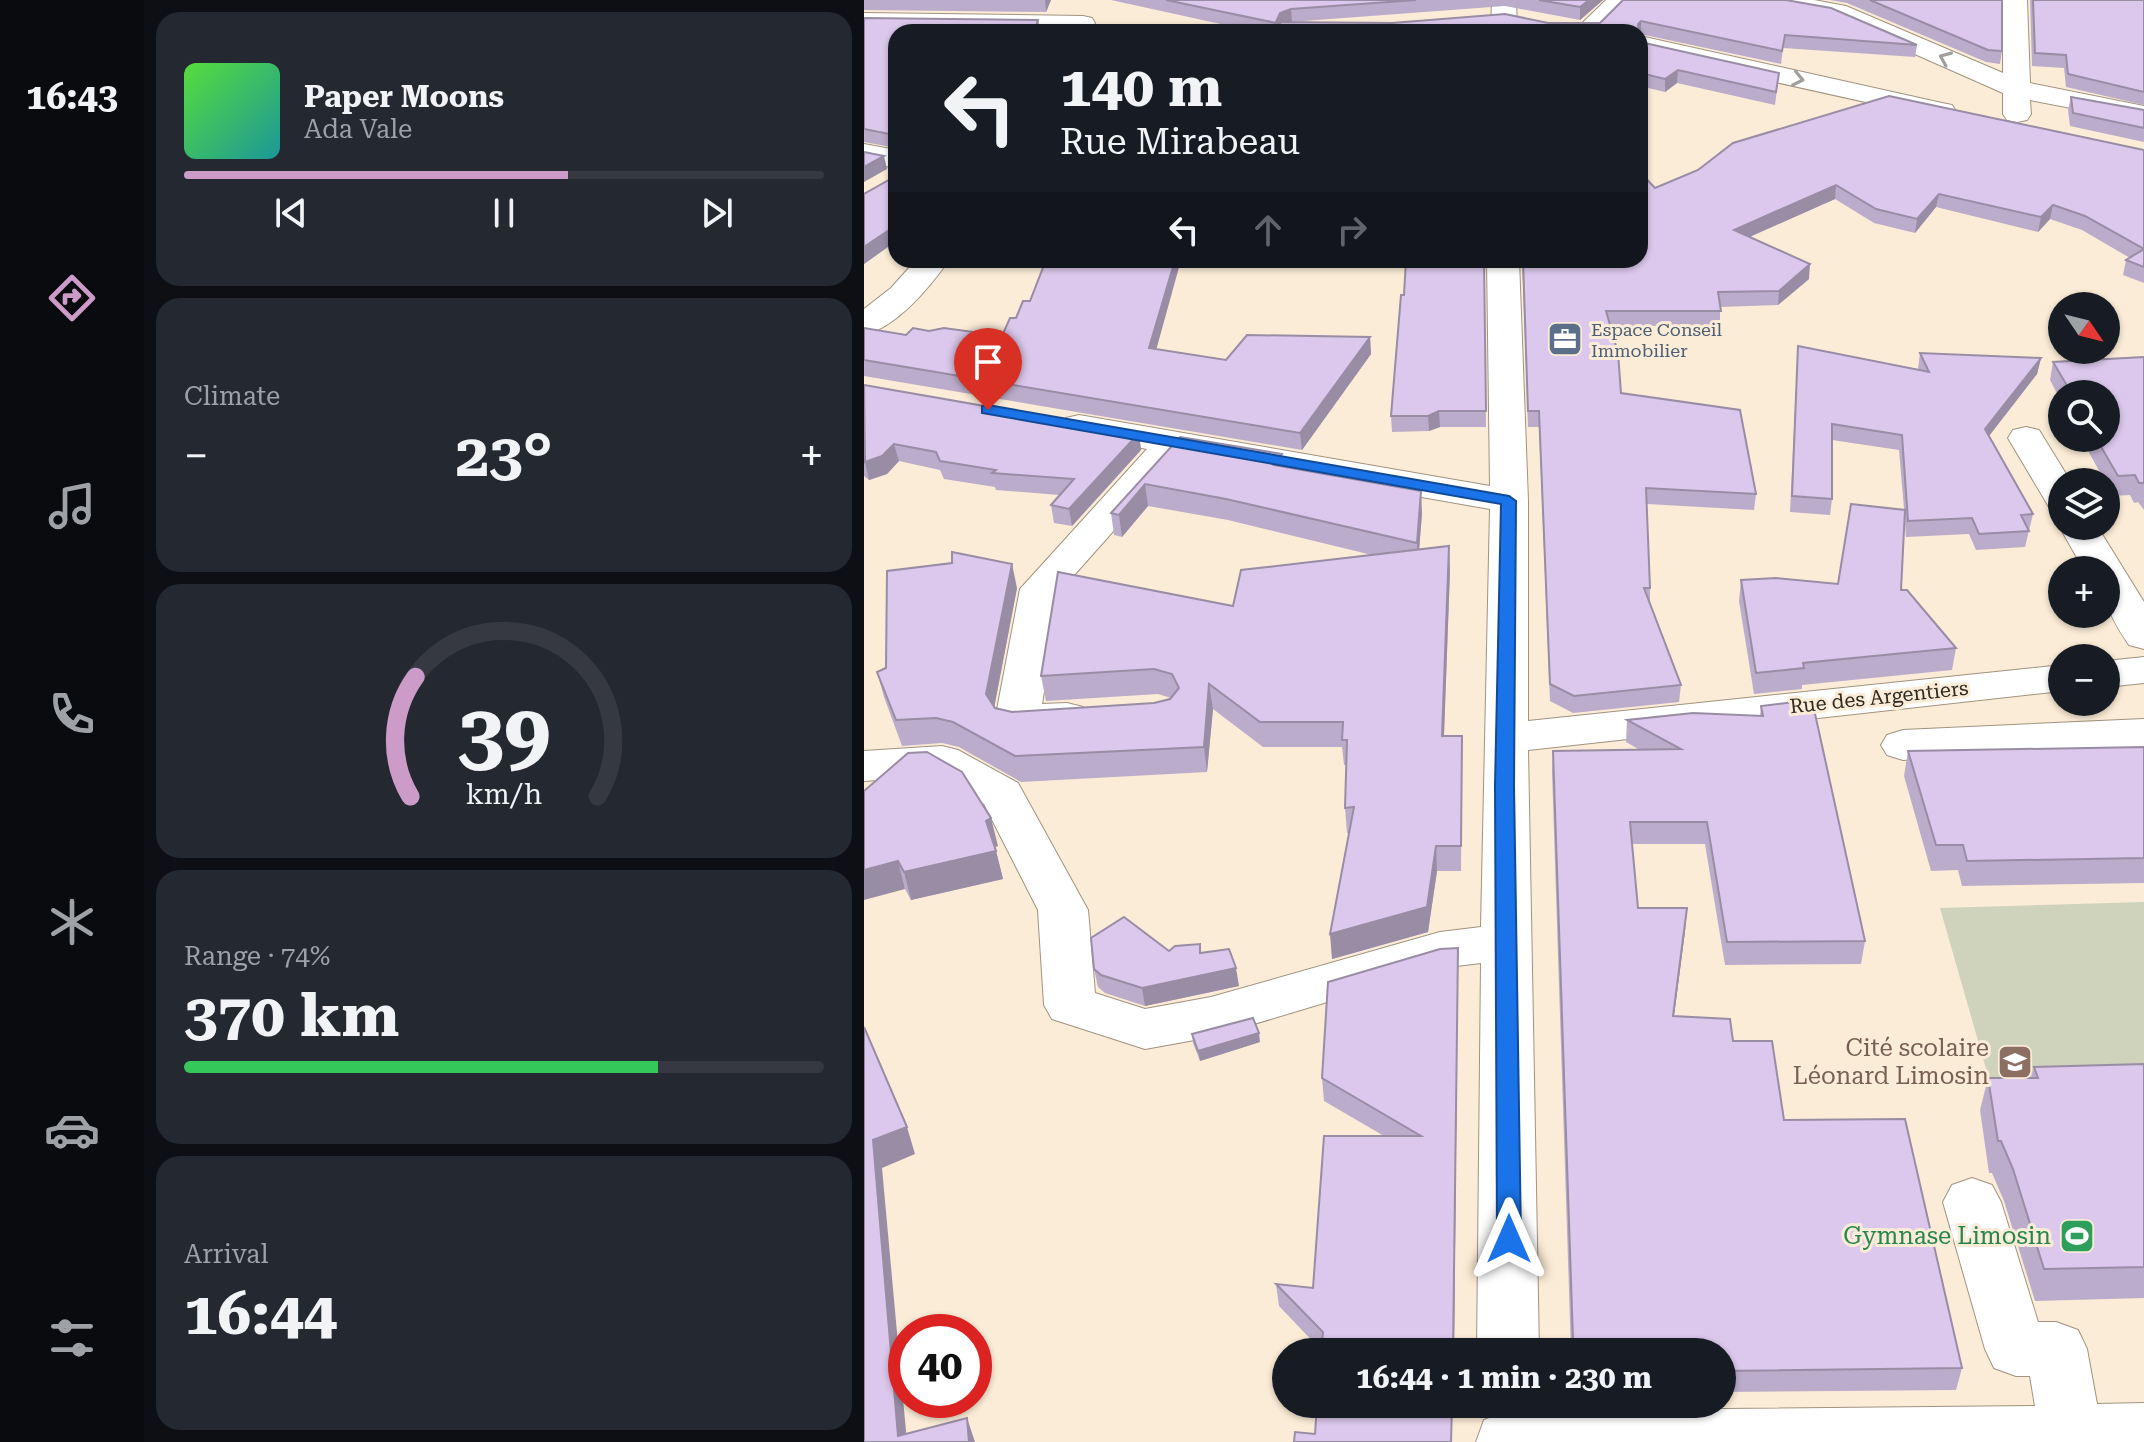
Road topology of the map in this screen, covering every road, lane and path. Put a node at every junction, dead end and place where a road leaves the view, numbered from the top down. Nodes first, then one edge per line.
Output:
1 (1620, 0) edge
2 (1768, 0) edge
3 (2015, 0) edge
4 (1510, 17) edge
5 (1086, 18) edge
6 (1477, 18) edge
7 (864, 20) edge
8 (1594, 24) edge
9 (1648, 46) edge
10 (2017, 89) junction
11 (2144, 114) edge
12 (864, 153) edge
13 (888, 170) edge
14 (926, 268) edge
15 (1503, 268) edge
16 (864, 325) edge
17 (1050, 421) edge
18 (2026, 438) dead end
19 (1173, 442) junction
20 (2048, 475) edge
21 (1509, 501) junction
22 (2120, 596) edge
23 (2144, 636) edge
24 (2144, 670) edge
25 (2120, 673) edge
26 (2048, 680) edge
27 (1111, 714) edge
28 (2144, 733) edge
29 (1506, 738) junction
30 (1903, 745) dead end
31 (864, 766) edge
32 (1506, 942) junction
33 (1972, 1202) dead end
34 (1508, 1338) edge
35 (1507, 1429) edge
36 (2144, 1432) edge
37 (2071, 1435) junction

1 - 8 street
10 -> 2 street
3 - 10 street
4 - 6 street
5 - 7 street
9 -> 10 street
10 - 11 street
12 - 13 street
14 - 16 street
15 - 21 street
17 - 19 street
18 - 20 street
19 - 21 street
19 - 27 street
21 - 29 street
22 - 23 street
24 - 25 street
26 - 29 street, Rue des Argentiers
28 - 30 street
29 - 32 street
31 - 32 street
32 - 34 street
33 - 37 street
35 - 37 street
36 - 37 street

